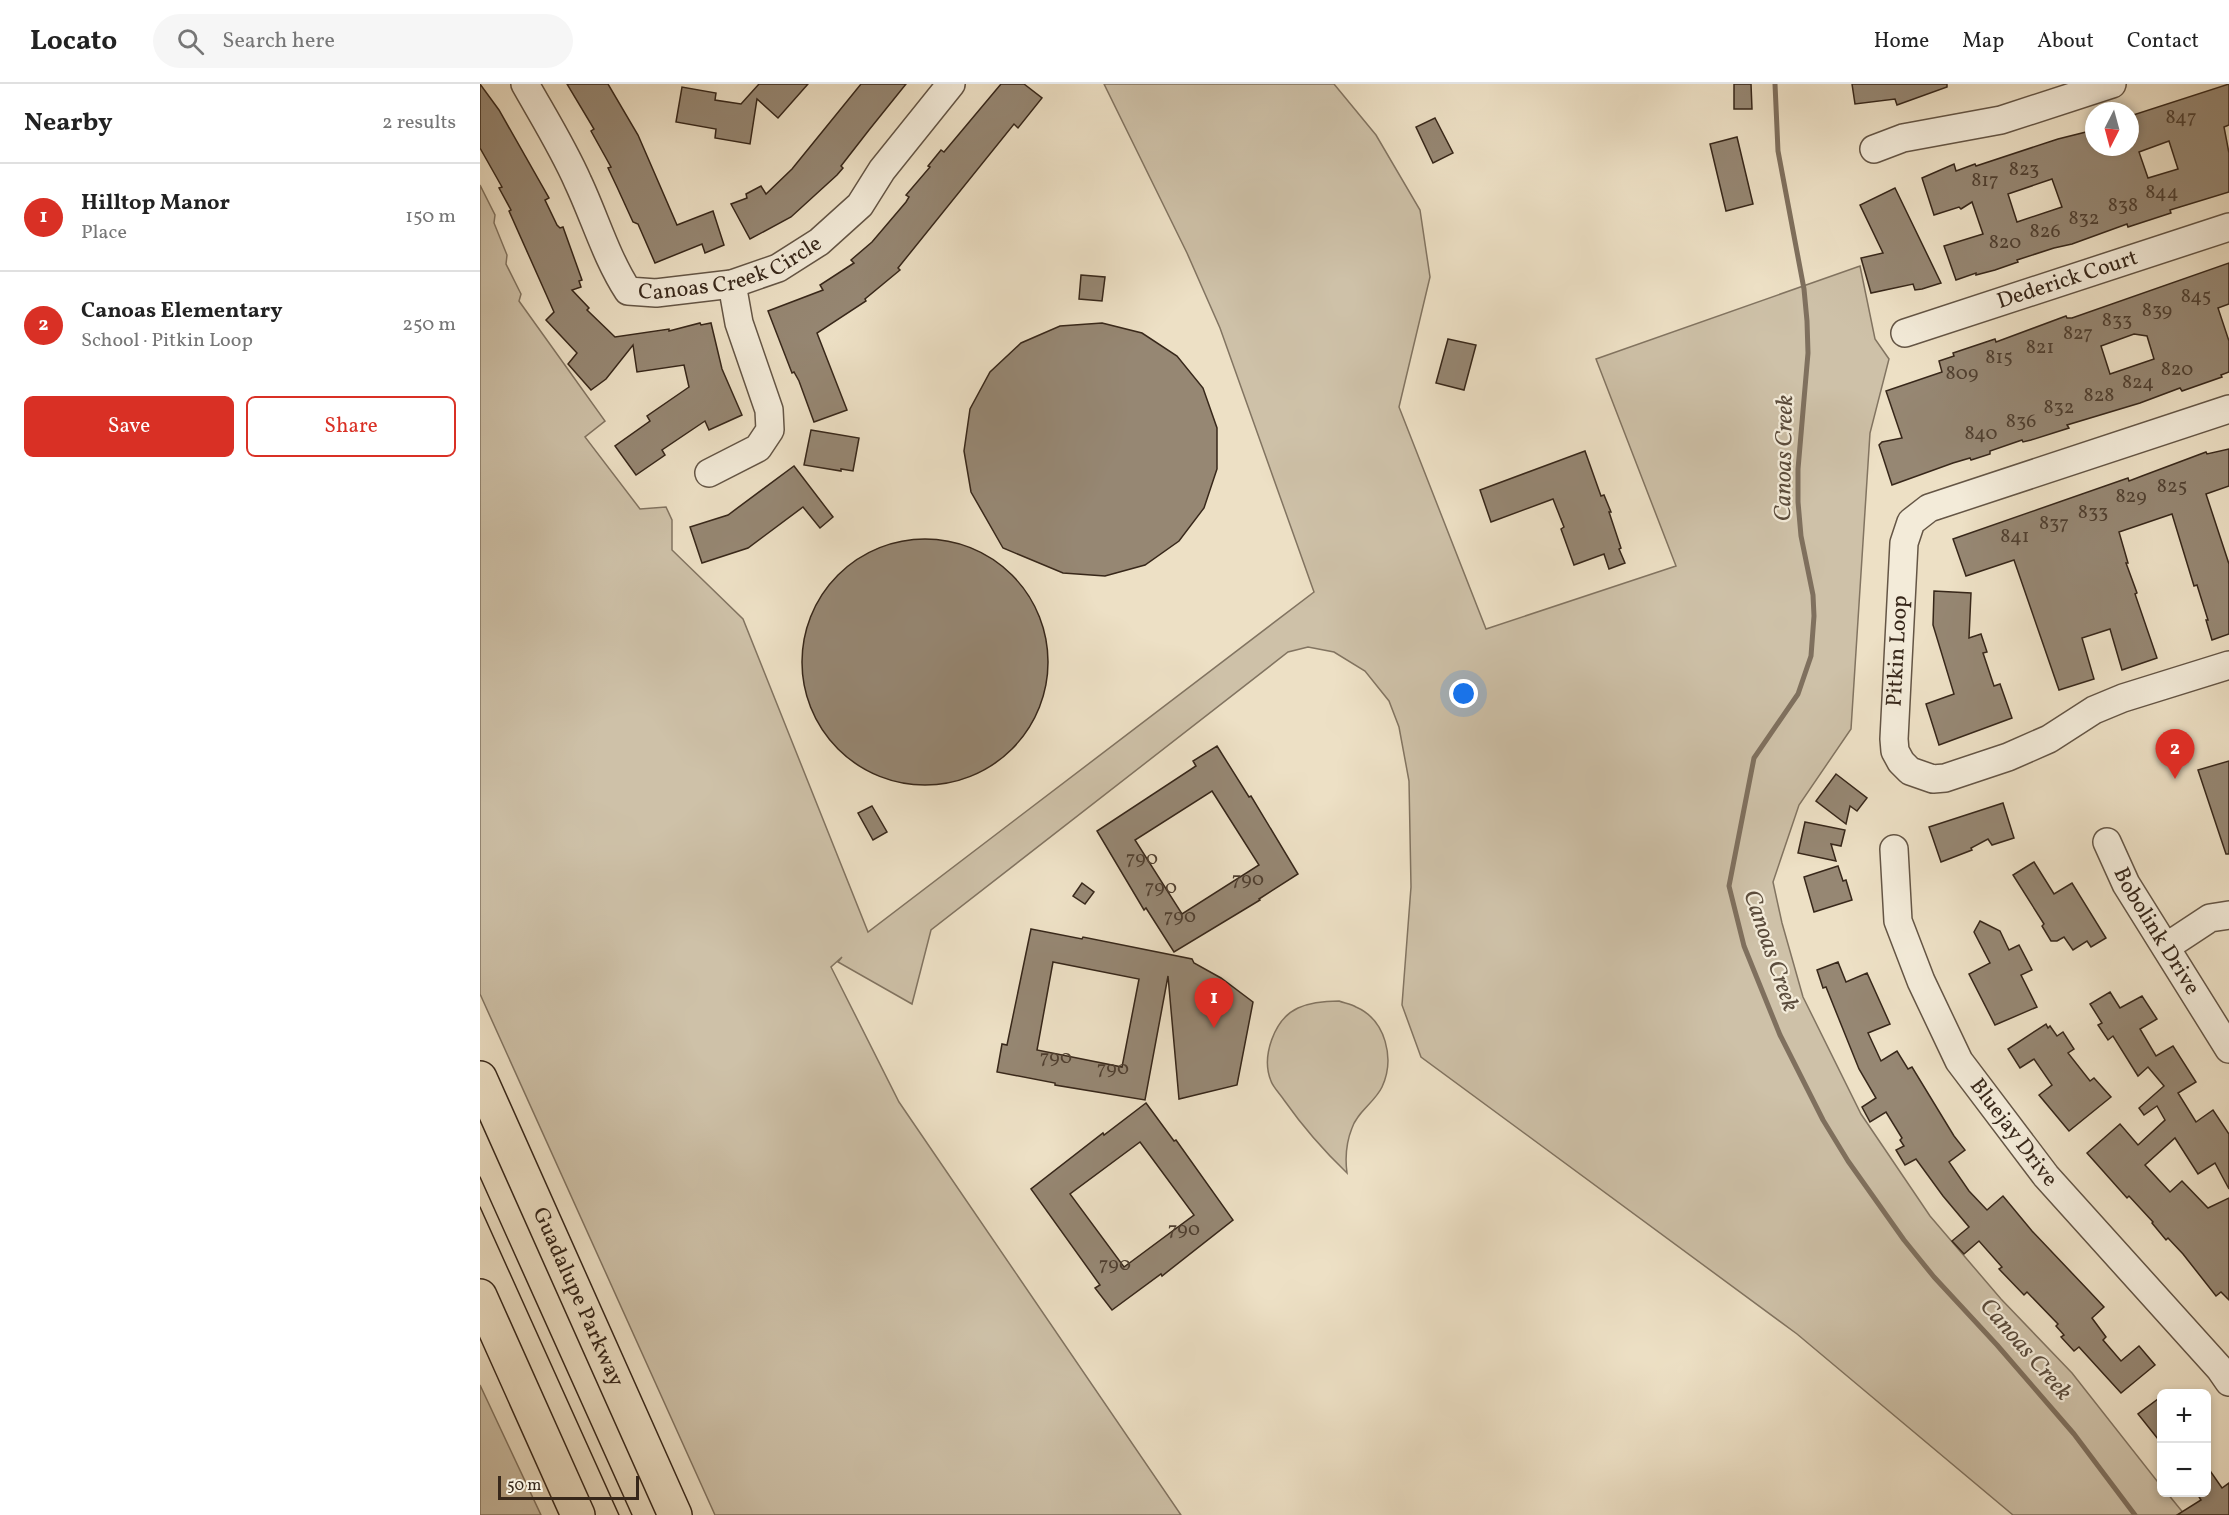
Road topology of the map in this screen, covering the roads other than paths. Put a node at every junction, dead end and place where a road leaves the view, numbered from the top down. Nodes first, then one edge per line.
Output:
1 (525, 84) edge
2 (951, 84) edge
3 (2112, 84) edge
4 (1874, 149) dead end
5 (2229, 227) edge
6 (732, 284) junction
7 (1905, 333) dead end
8 (2229, 409) edge
9 (709, 473) dead end
10 (2229, 665) edge
11 (2107, 842) dead end
12 (1894, 849) dead end
13 (2229, 915) edge
14 (2166, 946) junction
15 (2229, 1049) edge
16 (480, 1078) edge
17 (480, 1296) edge
18 (2226, 1370) edge
19 (578, 1515) edge
20 (675, 1515) edge

1 - 6 street, Canoas Creek Circle
2 - 6 street, Canoas Creek Circle
3 - 4 street
5 - 7 street, Dederick Court
6 - 9 street
8 - 10 street, Pitkin Loop
11 - 14 street, Bobolink Drive
12 - 18 street, Bluejay Drive
13 - 14 street
14 - 15 street, Bobolink Drive
16 - 20 highway, Guadalupe Parkway
17 - 19 highway

